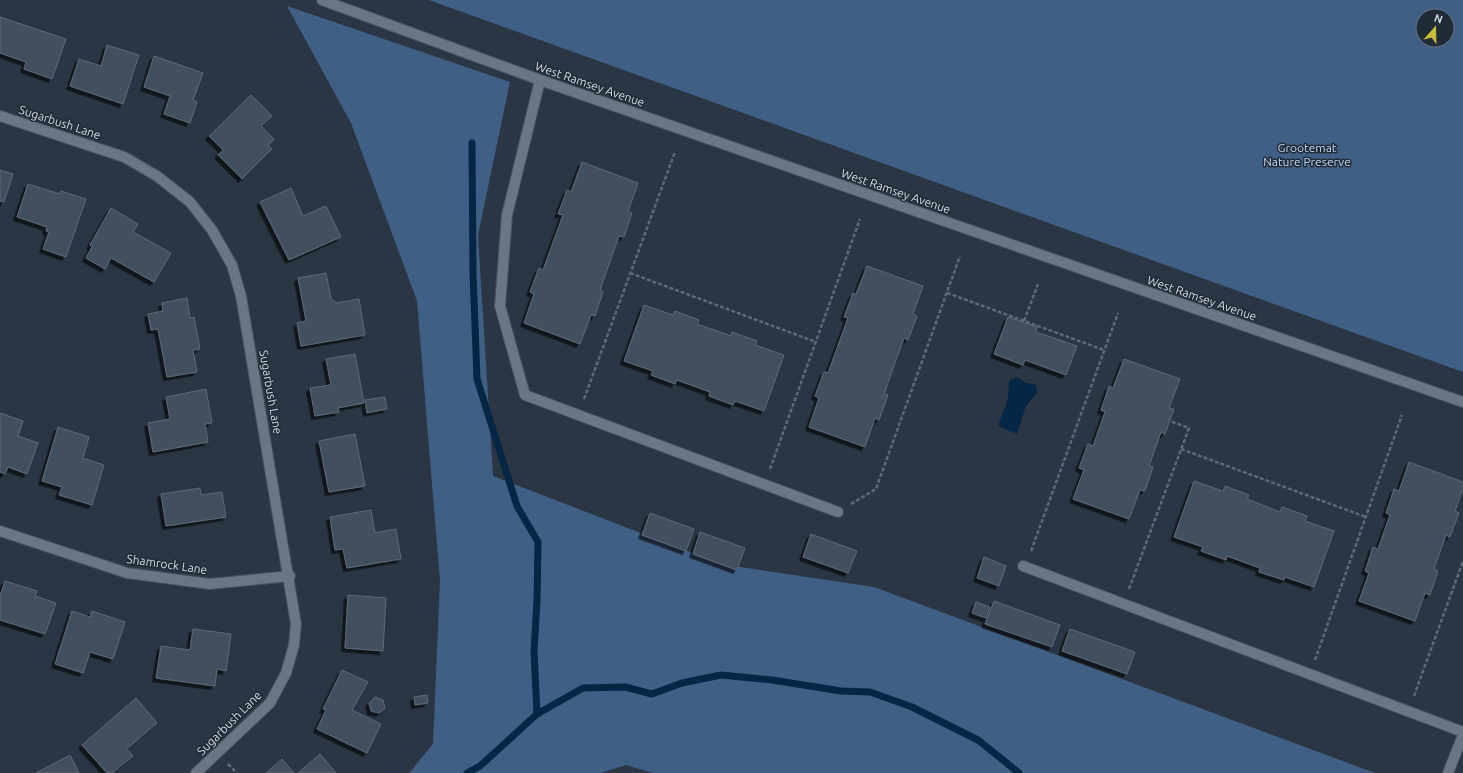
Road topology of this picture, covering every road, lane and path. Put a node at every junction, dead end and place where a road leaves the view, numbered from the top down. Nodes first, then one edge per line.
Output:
1 (322, 0) edge
2 (540, 80) junction
3 (0, 116) edge
4 (675, 152) dead end
5 (860, 219) dead end
6 (960, 256) dead end
7 (630, 273) junction
8 (1038, 284) dead end
9 (947, 293) junction
10 (1118, 312) dead end
11 (1024, 321) junction
12 (816, 342) junction
13 (1104, 350) junction
14 (1463, 402) edge
15 (579, 415) junction
16 (1402, 415) dead end
17 (1170, 421) dead end
18 (1181, 449) junction
19 (765, 484) junction
20 (838, 512) joint
21 (1366, 517) junction
22 (0, 530) edge
23 (1463, 561) edge
24 (1024, 567) joint
25 (290, 576) junction
26 (1123, 604) junction
27 (1310, 674) junction
28 (1408, 711) junction
29 (1463, 734) edge
30 (196, 773) edge
31 (1448, 773) edge

1 - 2 street, West Ramsey Avenue
2 - 14 street, West Ramsey Avenue
2 - 15 street
3 - 25 street, Sugarbush Lane
4 - 7 path
5 - 12 path
6 - 9 path
7 - 12 path
7 - 15 path
8 - 11 path
9 - 11 path
9 - 20 path
10 - 13 path
11 - 13 path
12 - 19 path
13 - 24 path
15 - 19 street
16 - 21 path
17 - 18 path
18 - 21 path
18 - 26 path
19 - 20 street
21 - 27 path
22 - 25 street, Shamrock Lane
23 - 28 path
24 - 26 street
25 - 30 street, Sugarbush Lane
26 - 27 street
27 - 28 street
28 - 29 street
29 - 31 street

